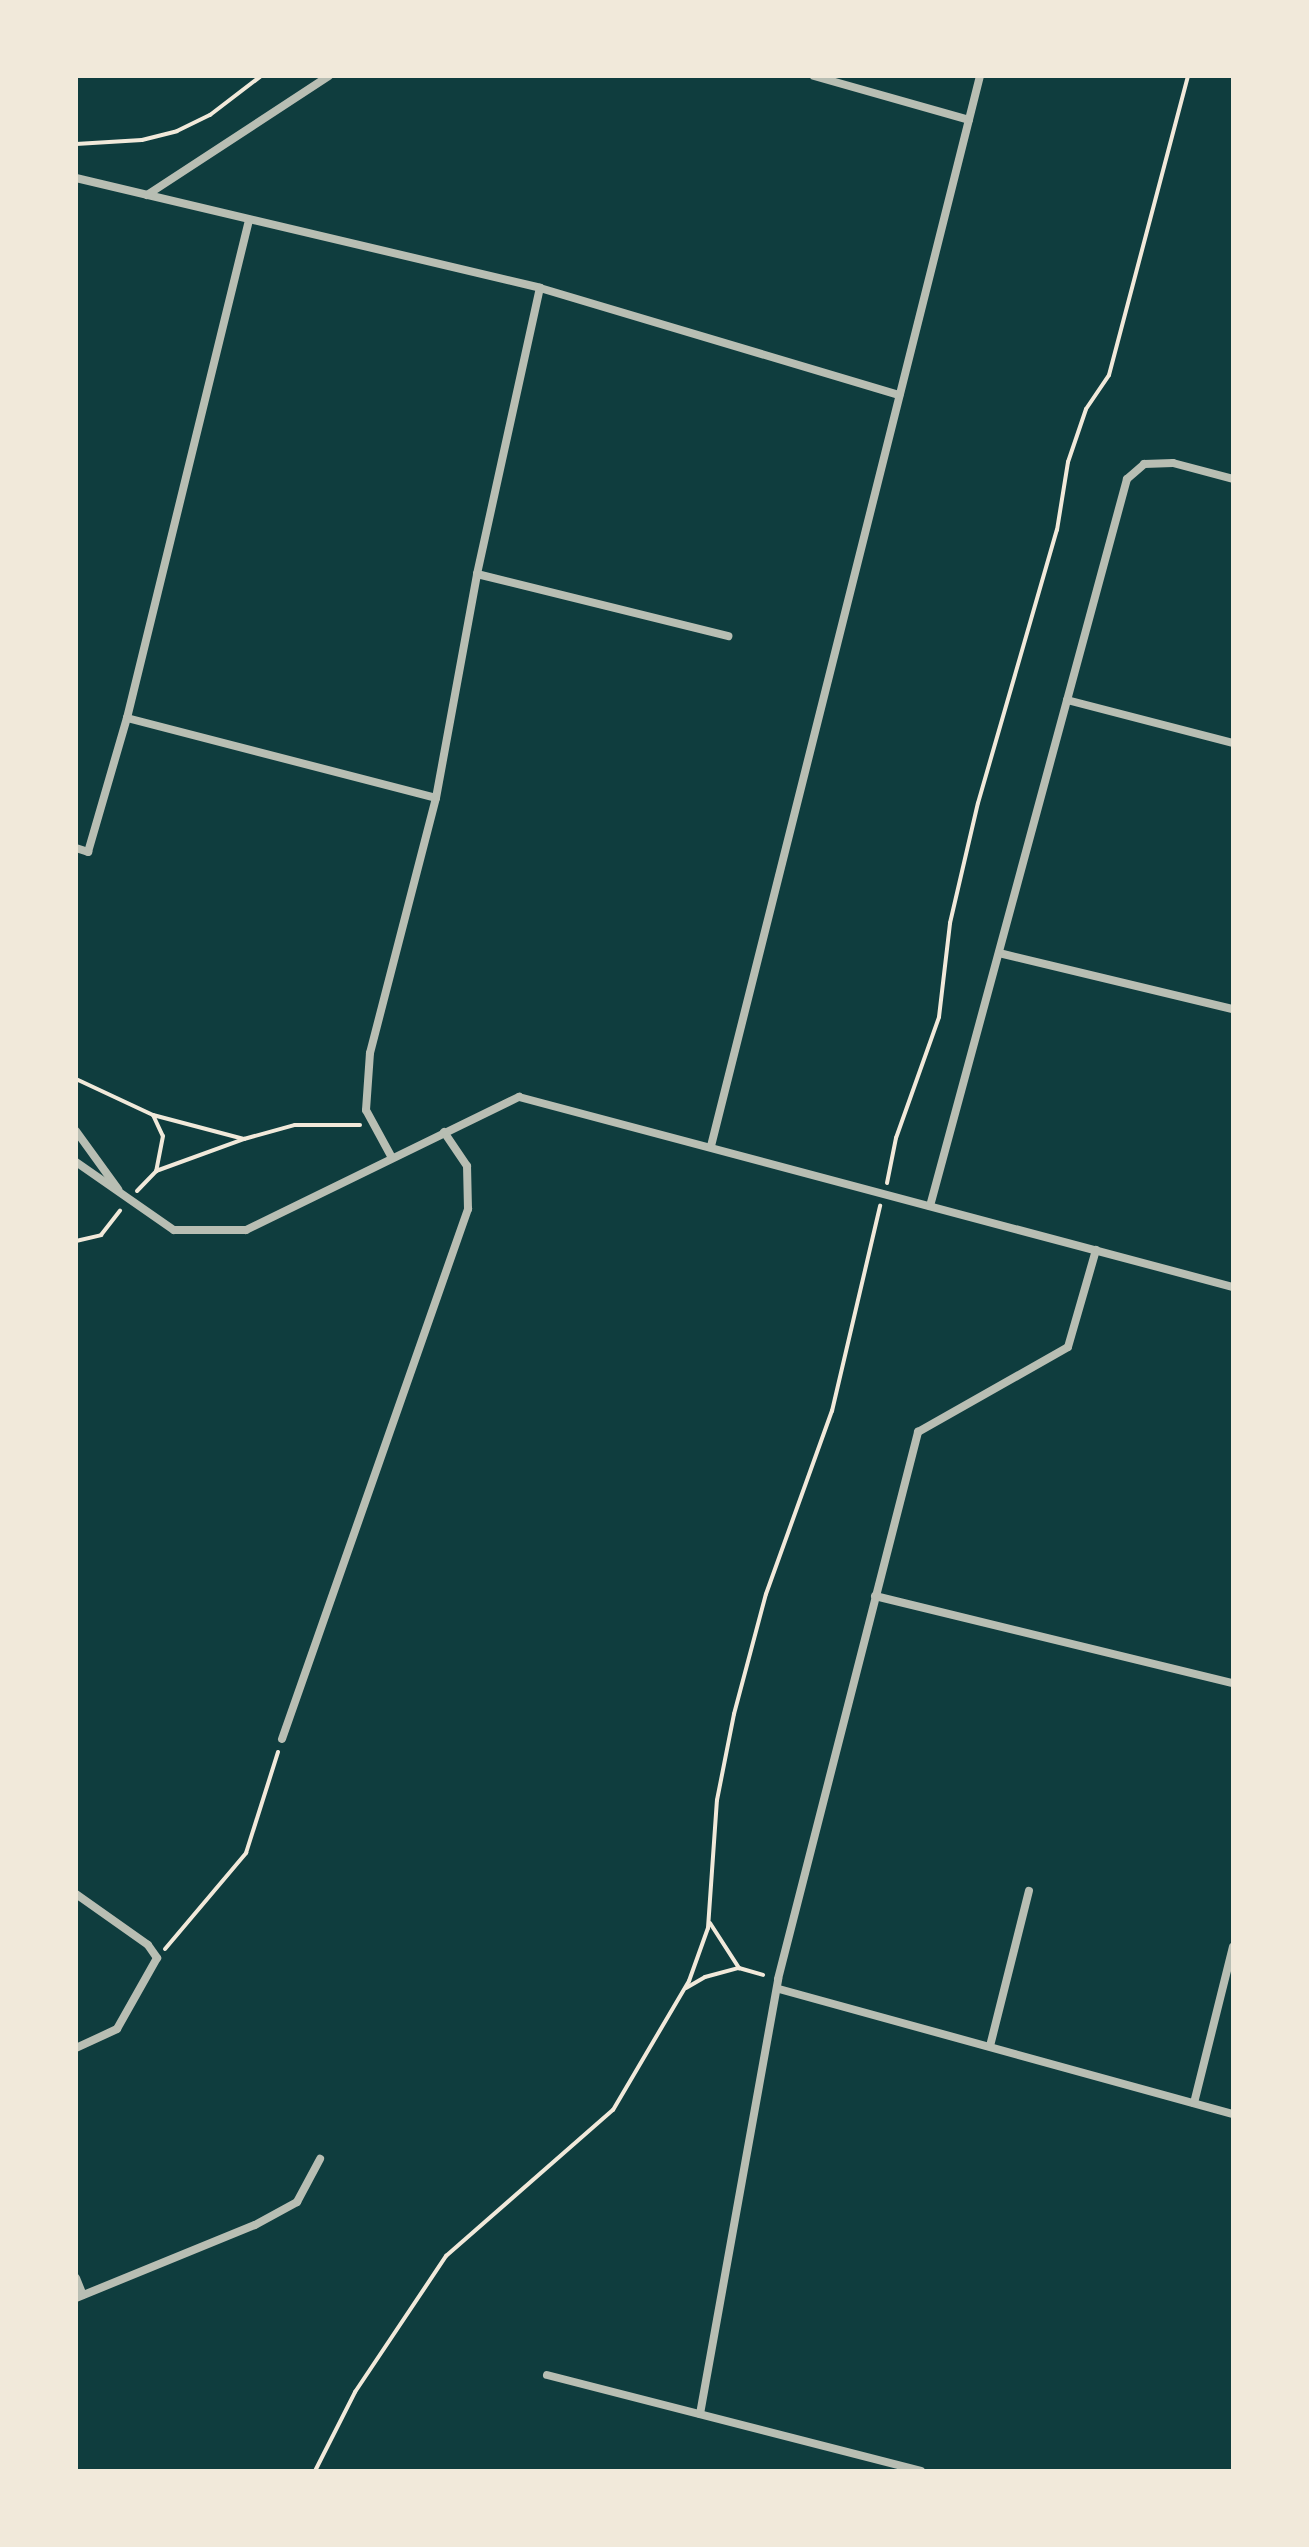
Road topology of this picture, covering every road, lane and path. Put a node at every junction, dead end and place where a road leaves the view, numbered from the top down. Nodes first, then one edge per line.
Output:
1 (261, 76) edge
2 (329, 76) edge
3 (814, 76) edge
4 (980, 76) edge
5 (1188, 76) edge
6 (969, 120) junction
7 (76, 144) edge
8 (76, 178) edge
9 (147, 195) junction
10 (249, 220) junction
11 (540, 288) junction
12 (899, 395) junction
13 (1233, 479) edge
14 (477, 574) junction
15 (728, 636) dead end
16 (1067, 700) junction
17 (127, 718) junction
18 (1233, 743) edge
19 (436, 798) junction
20 (76, 848) edge
21 (999, 953) junction
22 (1233, 1009) edge
23 (76, 1079) edge
24 (153, 1115) junction
25 (375, 1126) junction
26 (76, 1131) edge
27 (444, 1132) junction
28 (244, 1139) junction
29 (711, 1146) junction
30 (391, 1156) junction
31 (76, 1162) edge
32 (156, 1171) junction
33 (121, 1193) junction
34 (135, 1193) dead end
35 (884, 1193) junction
36 (930, 1206) junction
37 (120, 1211) dead end
38 (76, 1241) edge
39 (1096, 1250) junction
40 (1233, 1287) edge
41 (875, 1596) junction
42 (1233, 1683) edge
43 (282, 1739) joint
44 (1029, 1891) dead end
45 (76, 1894) edge
46 (709, 1921) junction
47 (1233, 1947) edge
48 (157, 1958) junction
49 (739, 1968) junction
50 (778, 1984) junction
51 (685, 1989) junction
52 (990, 2046) junction
53 (76, 2048) edge
54 (1194, 2103) junction
55 (1233, 2114) edge
56 (320, 2159) dead end
57 (76, 2278) edge
58 (80, 2296) edge
59 (547, 2375) dead end
60 (700, 2414) junction
61 (315, 2471) edge
62 (921, 2471) edge

1 - 7 path
2 - 9 street
3 - 6 street
4 - 6 street
5 - 35 path
6 - 12 street
8 - 9 street
9 - 10 street
10 - 11 street
10 - 17 street
11 - 12 street
11 - 14 street
12 - 29 street
13 - 16 street
14 - 15 street
14 - 19 street
16 - 18 street
16 - 21 street
17 - 19 street
17 - 20 street
19 - 25 street
21 - 22 street
21 - 36 street
23 - 24 path
24 - 28 path
24 - 32 path
25 - 28 path
25 - 30 street
26 - 33 street
27 - 29 street
27 - 30 street
27 - 43 street
28 - 32 path
29 - 35 street
30 - 33 street
31 - 33 street
32 - 34 path
35 - 36 street
35 - 46 path
36 - 39 street
37 - 38 path
39 - 40 street
39 - 41 street
41 - 42 street
41 - 50 street
43 - 48 path
44 - 52 street
45 - 48 street
46 - 49 path
46 - 51 path
47 - 54 street
48 - 53 street
49 - 50 path
49 - 51 path
50 - 52 street
50 - 60 street
51 - 61 path
52 - 54 street
54 - 55 street
56 - 58 street
57 - 58 street
59 - 60 street
60 - 62 street

